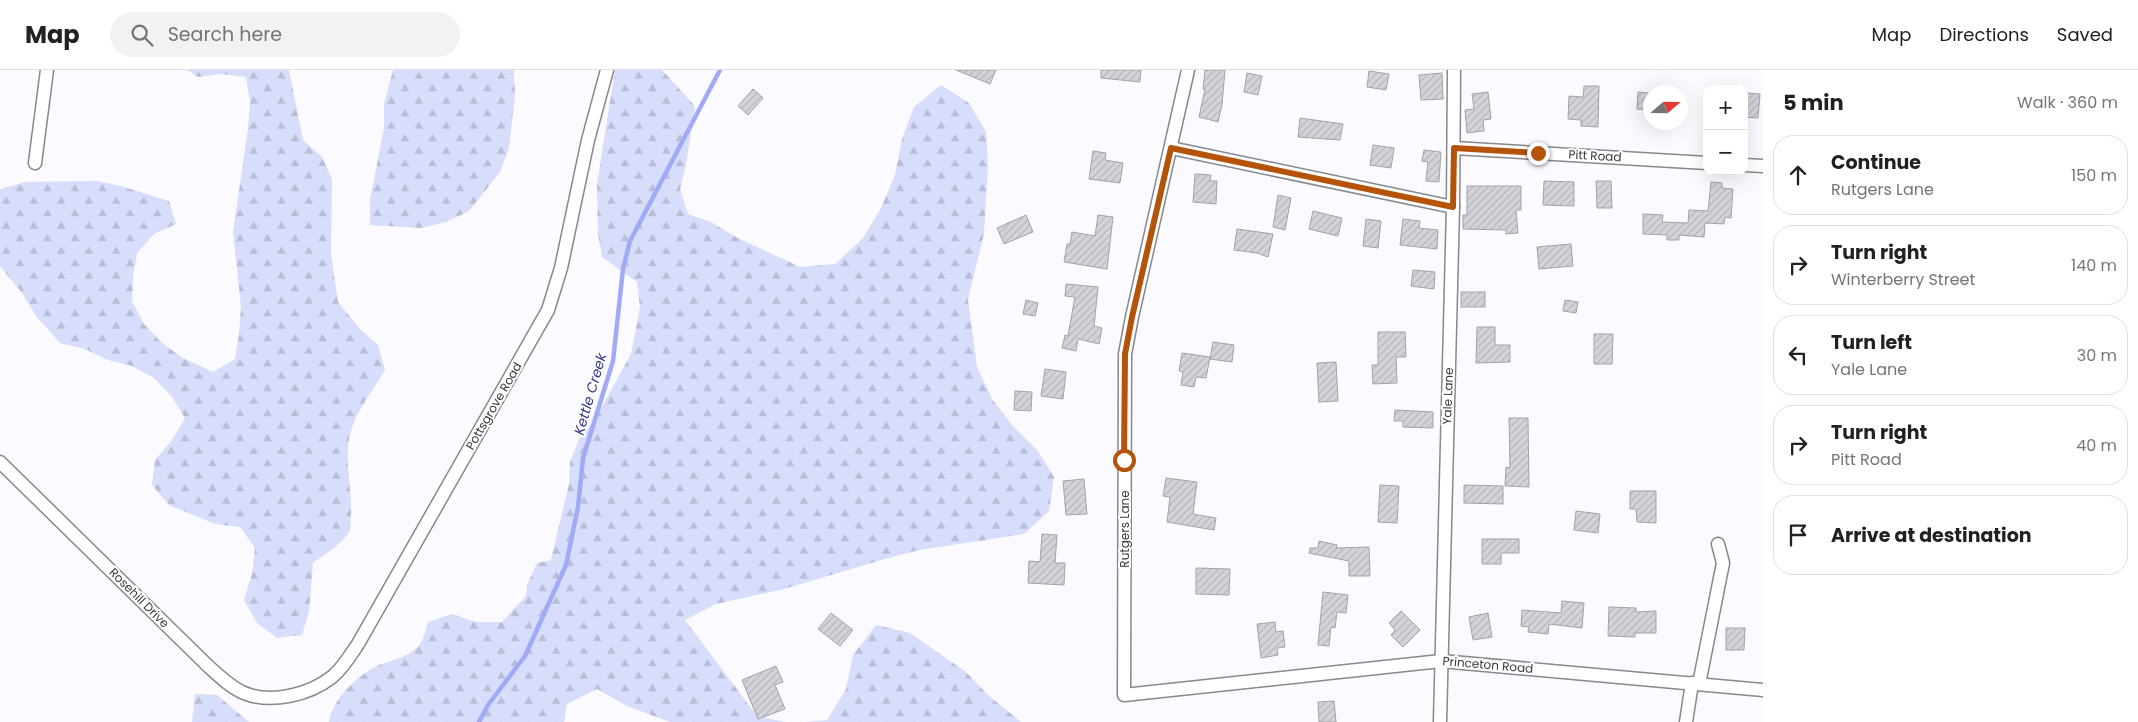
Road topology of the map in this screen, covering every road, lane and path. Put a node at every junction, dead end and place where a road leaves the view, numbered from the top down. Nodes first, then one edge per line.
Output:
1 (47, 70) edge
2 (607, 70) edge
3 (1188, 70) edge
4 (1454, 70) edge
5 (1171, 148) junction
6 (1454, 148) junction
7 (35, 163) dead end
8 (1703, 163) edge
9 (1748, 165) edge
10 (1763, 166) edge
11 (1453, 207) junction
12 (0, 462) edge
13 (1718, 544) dead end
14 (1441, 661) junction
15 (1696, 683) junction
16 (1763, 690) edge
17 (296, 694) joint
18 (1124, 695) joint
19 (1440, 722) edge
20 (1686, 722) edge

1 - 7 street
2 - 17 street, Pottsgrove Road
3 - 5 street, Rutgers Lane
4 - 6 street, Yale Lane
5 - 11 street
5 - 18 street, Rutgers Lane
6 - 8 street, Pitt Road
6 - 11 street, Yale Lane
9 - 10 street
11 - 14 street, Yale Lane
12 - 17 street, Rosehill Drive
13 - 15 street
14 - 15 street, Princeton Road
14 - 18 street, Princeton Road
14 - 19 street, Yale Lane
15 - 16 street, Princeton Road
15 - 20 street

